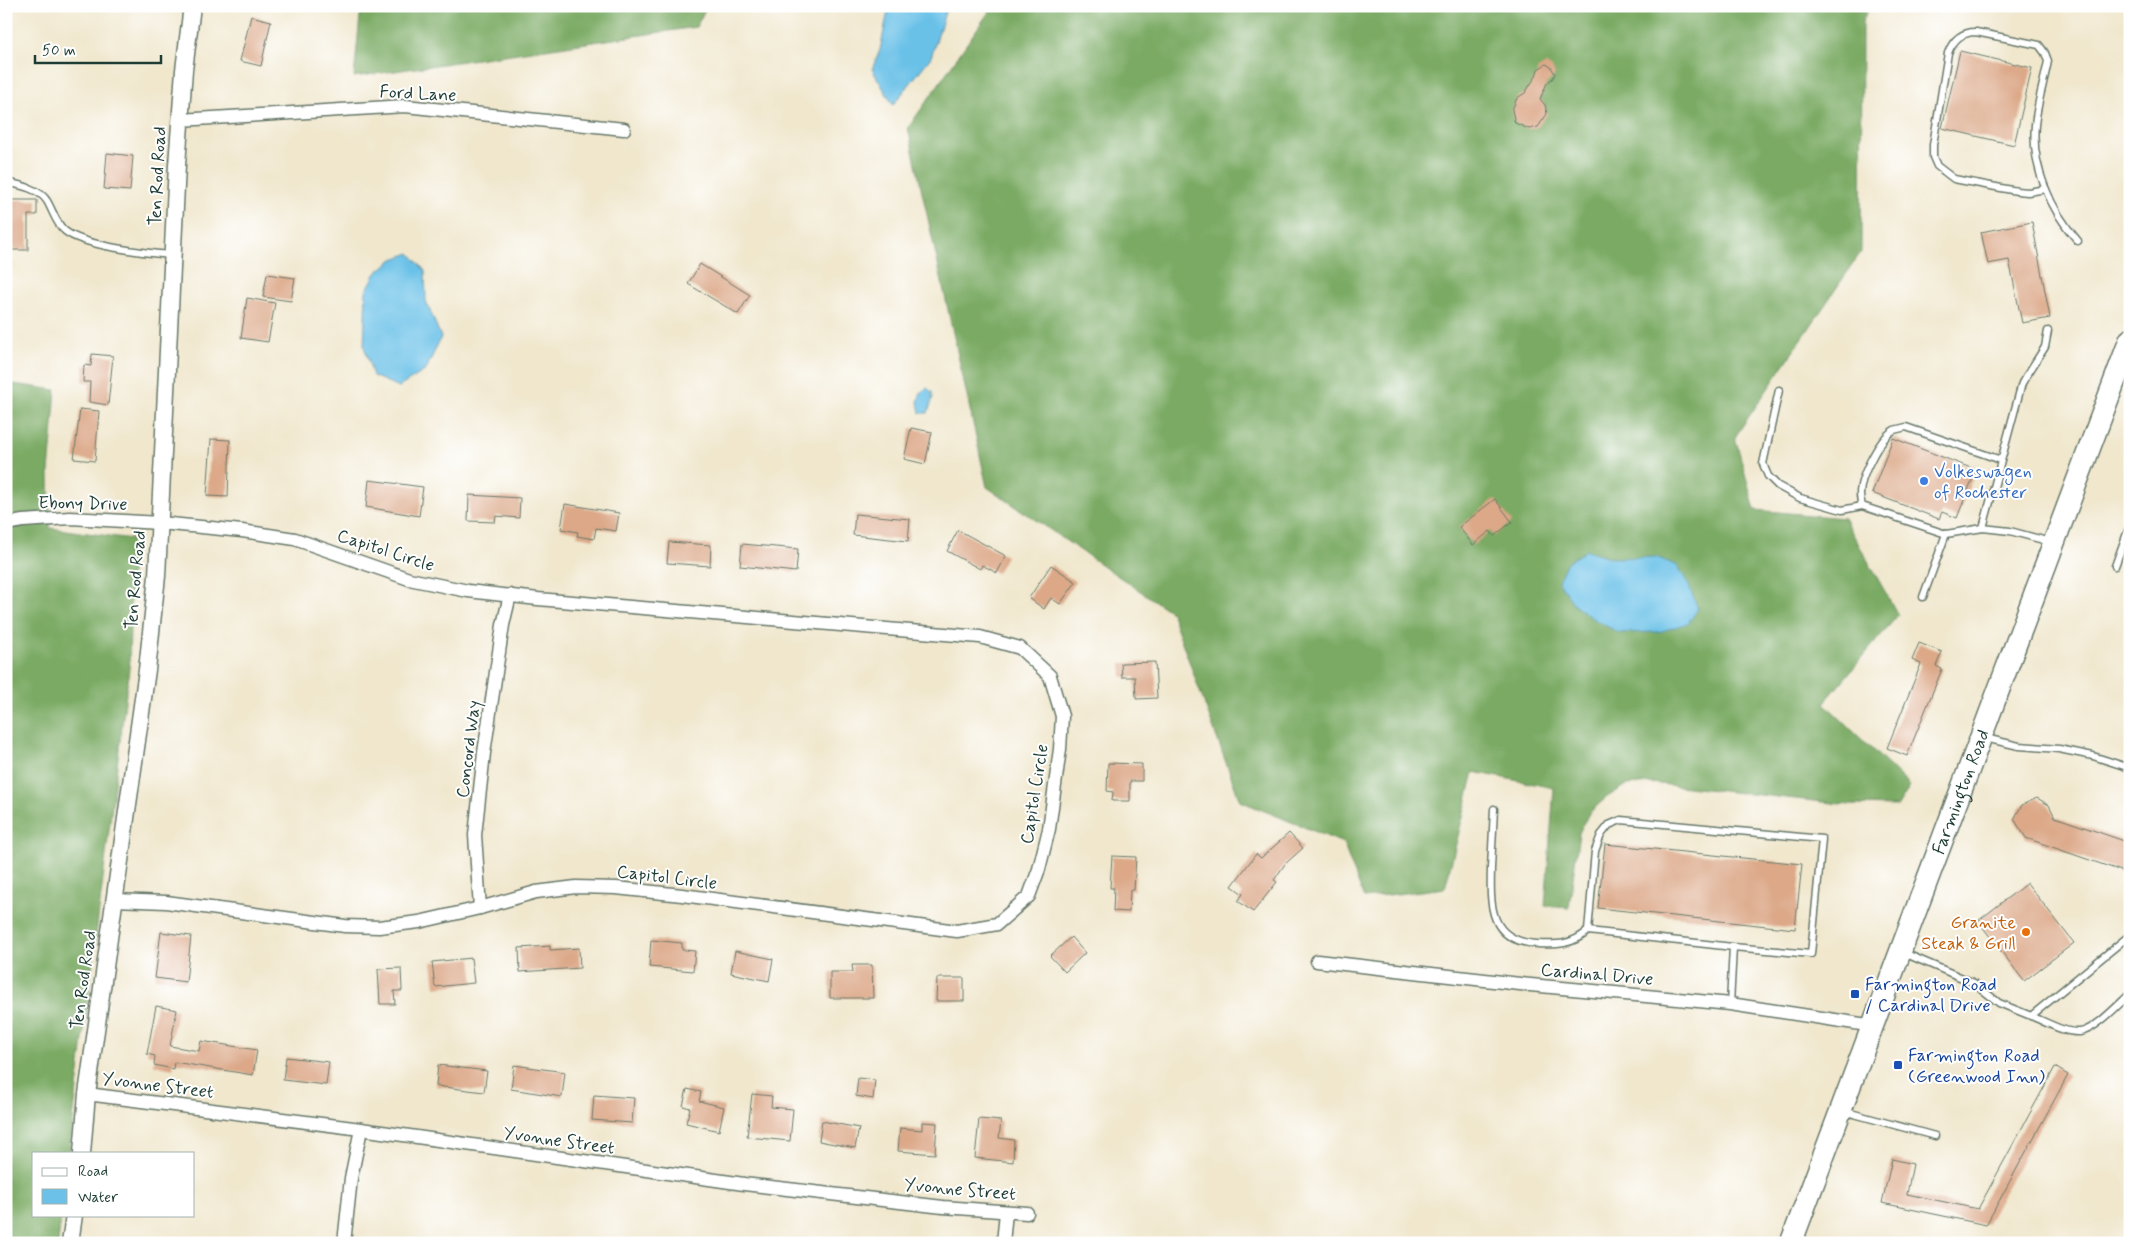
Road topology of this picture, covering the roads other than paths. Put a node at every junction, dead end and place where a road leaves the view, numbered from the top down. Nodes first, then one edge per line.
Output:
1 (192, 6) edge
2 (180, 120) junction
3 (624, 129) dead end
4 (6, 182) edge
5 (2046, 189) junction
6 (2078, 241) dead end
7 (172, 255) junction
8 (2048, 331) dead end
9 (2130, 340) edge
10 (1779, 390) dead end
11 (2002, 460) junction
12 (1862, 506) junction
13 (160, 523) junction
14 (6, 524) edge
15 (2130, 525) edge
16 (1983, 528) junction
17 (1946, 534) junction
18 (2052, 542) junction
19 (2115, 566) dead end
20 (510, 595) junction
21 (1923, 597) dead end
22 (1980, 737) junction
23 (2130, 768) edge
24 (1494, 810) dead end
25 (115, 900) junction
26 (480, 908) junction
27 (1588, 931) junction
28 (2130, 935) edge
29 (1733, 947) junction
30 (1901, 951) junction
31 (1317, 961) dead end
32 (2130, 994) edge
33 (1730, 1004) junction
34 (2032, 1016) junction
35 (1874, 1026) junction
36 (87, 1094) junction
37 (1842, 1110) junction
38 (361, 1129) junction
39 (1935, 1136) dead end
40 (82, 1152) edge
41 (1006, 1212) junction
42 (1027, 1213) dead end
43 (74, 1216) edge
44 (70, 1243) edge
45 (344, 1243) edge
46 (1003, 1243) edge
47 (1791, 1243) edge

1 - 2 street, Ten Rod Road
2 - 3 street, Ford Lane
2 - 7 street, Ten Rod Road
4 - 7 lane
5 - 5 lane
5 - 6 lane
7 - 13 street, Ten Rod Road
8 - 11 lane
9 - 18 highway, Farmington Road
10 - 12 lane
11 - 12 lane
11 - 16 lane
12 - 17 lane
13 - 14 street, Ebony Drive
13 - 20 street, Capitol Circle
13 - 25 street, Ten Rod Road
15 - 19 lane
16 - 17 lane
16 - 18 lane
17 - 21 lane
18 - 22 highway, Farmington Road
20 - 26 street, Concord Way
20 - 26 street, Capitol Circle
22 - 23 lane
22 - 30 highway, Farmington Road
24 - 27 lane
25 - 26 street, Capitol Circle
25 - 36 street, Ten Rod Road
27 - 29 lane
27 - 29 lane
28 - 34 lane
29 - 33 lane
30 - 34 lane
30 - 35 highway, Farmington Road
31 - 33 street, Cardinal Drive
32 - 34 lane
33 - 35 street, Cardinal Drive
35 - 37 highway, Farmington Road
36 - 38 street, Yvonne Street
36 - 40 street, Ten Rod Road
37 - 39 lane
37 - 47 highway, Farmington Road
38 - 41 street, Yvonne Street
38 - 45 street
41 - 42 street, Yvonne Street
41 - 46 street
43 - 44 street

